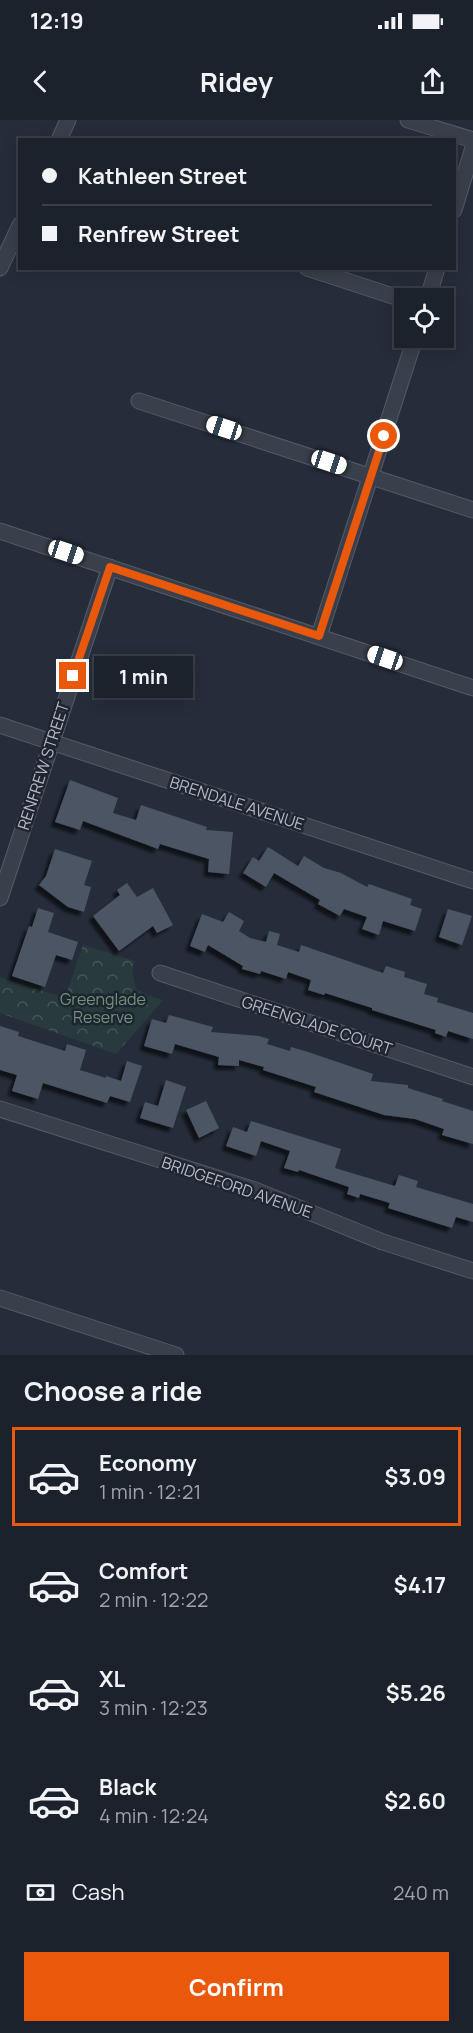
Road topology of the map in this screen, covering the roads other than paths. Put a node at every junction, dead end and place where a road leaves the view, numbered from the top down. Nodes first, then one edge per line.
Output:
1 (68, 120) edge
2 (408, 120) edge
3 (60, 138) edge
4 (473, 140) edge
5 (473, 148) edge
6 (456, 203) edge
7 (18, 229) edge
8 (0, 268) edge
9 (313, 270) edge
10 (436, 270) edge
11 (431, 288) edge
12 (394, 296) edge
13 (413, 348) edge
14 (139, 400) dead end
15 (371, 476) junction
16 (473, 510) edge
17 (0, 531) edge
18 (110, 567) junction
19 (319, 636) junction
20 (473, 688) edge
21 (0, 725) edge
22 (51, 742) junction
23 (473, 881) edge
24 (0, 898) edge
25 (160, 973) dead end
26 (473, 1077) edge
27 (0, 1108) edge
28 (473, 1271) edge
29 (0, 1298) edge
30 (176, 1355) edge

1 - 3 street
2 - 4 street
5 - 6 street
7 - 8 street
9 - 12 street
10 - 11 street
13 - 15 street
14 - 15 street
15 - 16 street
15 - 19 street
17 - 18 street
18 - 19 street
18 - 22 street, RENFREW STREET
19 - 20 street
21 - 22 street, BRENDALE AVENUE
22 - 23 street, BRENDALE AVENUE
22 - 24 street, RENFREW STREET
25 - 26 street, GREENGLADE COURT
27 - 28 street, BRIDGEFORD AVENUE
29 - 30 street

